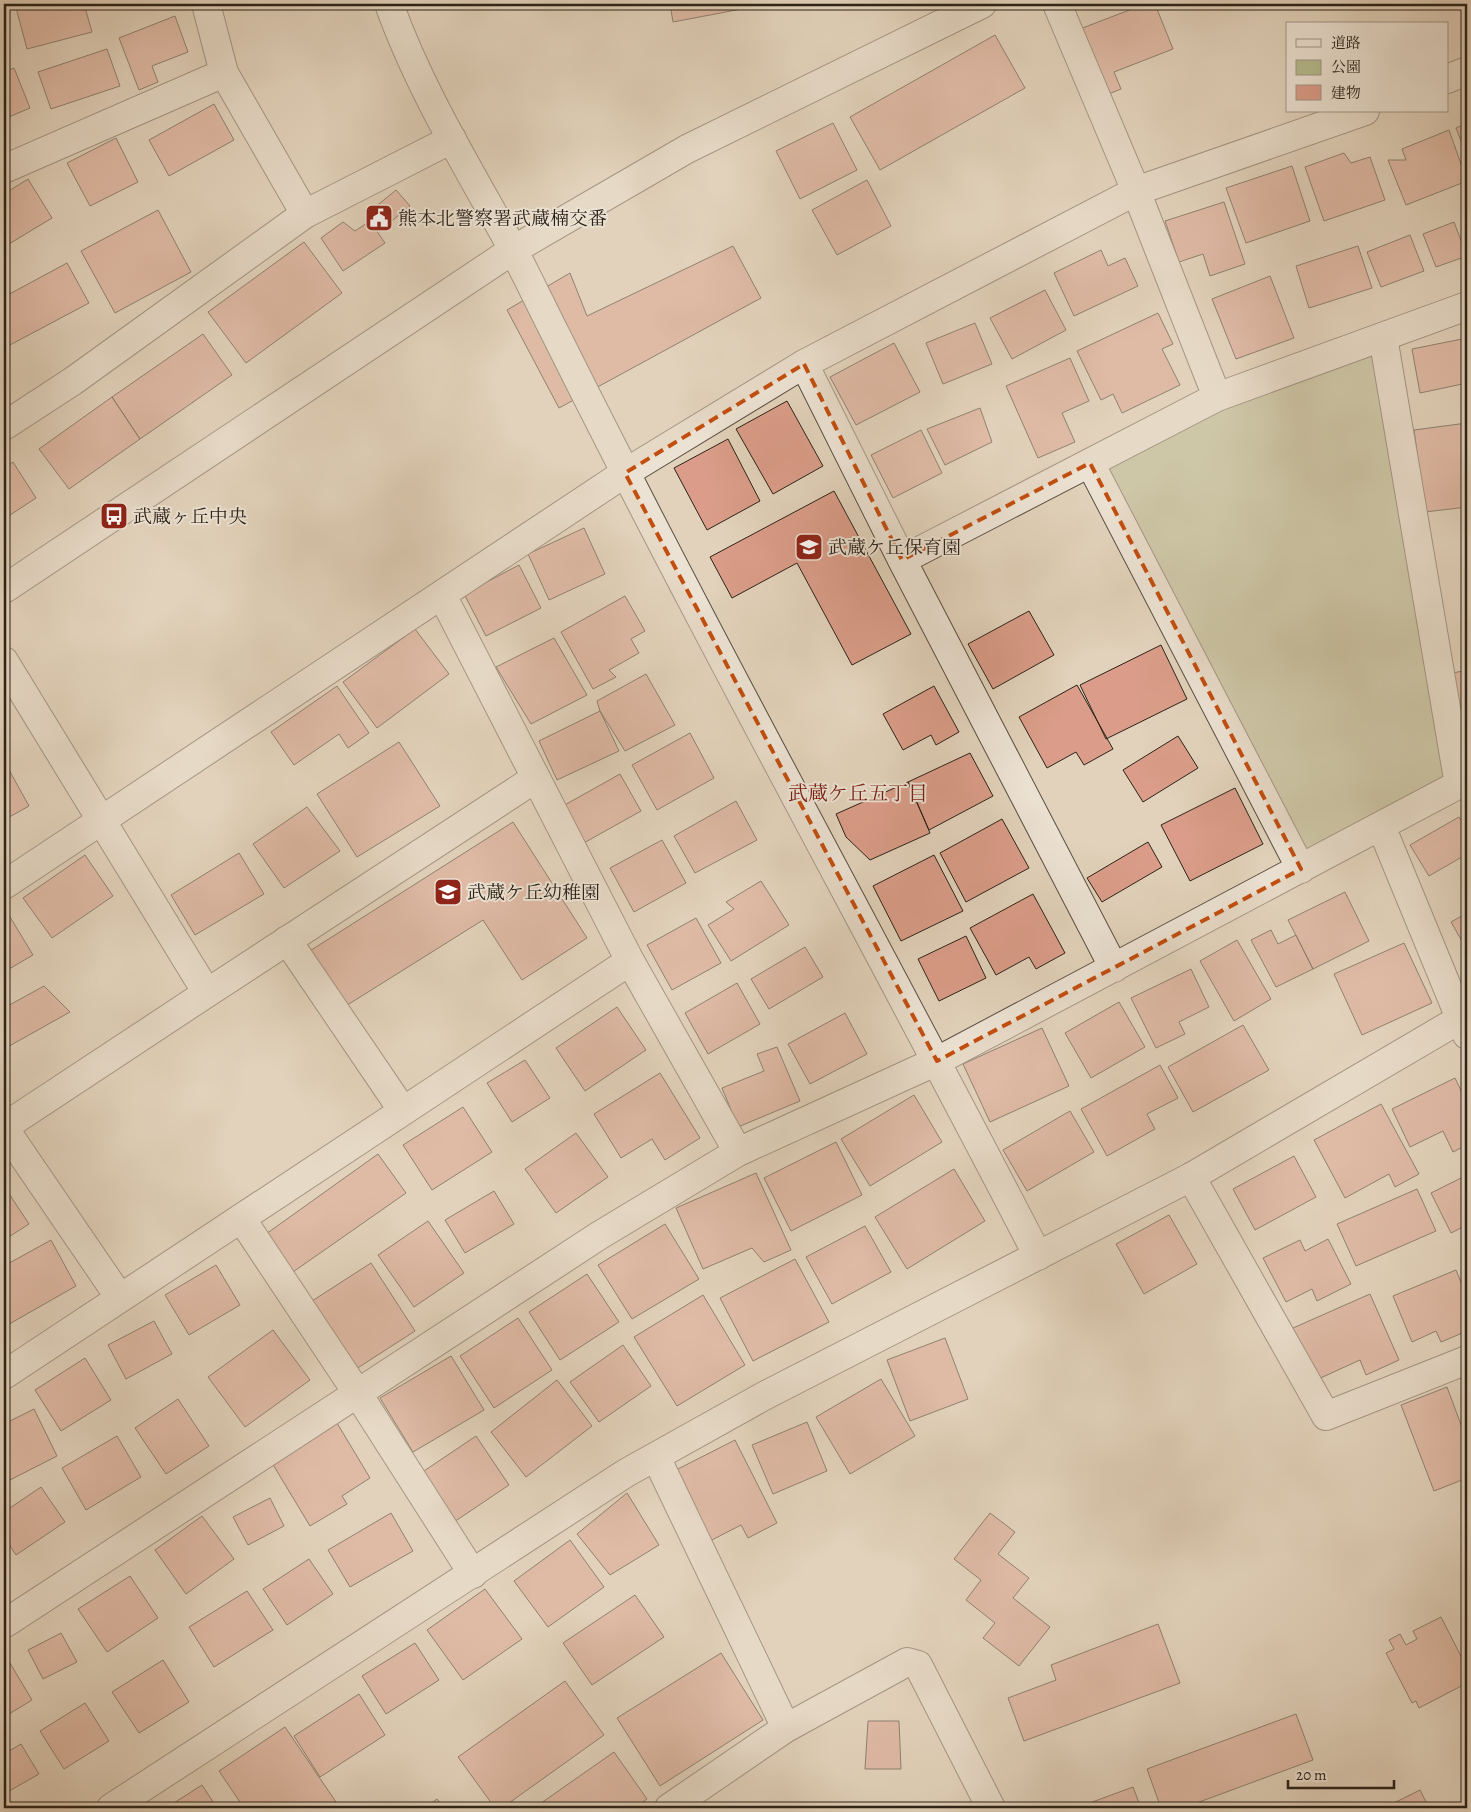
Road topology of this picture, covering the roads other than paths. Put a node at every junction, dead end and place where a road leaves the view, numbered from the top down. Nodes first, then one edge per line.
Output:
1 (206, 4) edge
2 (389, 4) edge
3 (982, 4) edge
4 (1056, 4) edge
5 (1467, 71) edge
6 (224, 73) junction
7 (1448, 79) edge
8 (1362, 112) edge
9 (452, 139) junction
10 (4, 169) edge
11 (1136, 191) junction
12 (305, 214) junction
13 (513, 250) junction
14 (1467, 306) edge
15 (1383, 337) junction
16 (804, 364) junction
17 (1217, 397) junction
18 (4, 426) edge
19 (1090, 463) junction
20 (625, 473) junction
21 (902, 560) junction
22 (4, 590) edge
23 (442, 595) junction
24 (4, 662) edge
25 (536, 778) junction
26 (1463, 783) edge
27 (102, 820) junction
28 (1381, 826) junction
29 (1300, 869) junction
30 (4, 885) edge
31 (287, 940) junction
32 (630, 962) junction
33 (1114, 968) junction
34 (207, 993) junction
35 (1465, 1023) edge
36 (938, 1061) junction
37 (403, 1111) junction
38 (4, 1128) edge
39 (738, 1152) junction
40 (1191, 1177) junction
41 (241, 1218) junction
42 (1038, 1256) junction
43 (120, 1298) junction
44 (1467, 1360) edge
45 (4, 1375) edge
46 (358, 1394) junction
47 (656, 1457) junction
48 (473, 1574) junction
49 (4, 1624) edge
50 (786, 1728) junction
51 (126, 1804) edge
52 (669, 1808) edge
53 (992, 1808) edge

1 - 6 street
2 - 9 street
3 - 13 street
4 - 11 street
5 - 7 street
6 - 10 street
6 - 12 street
8 - 11 street
9 - 12 street
9 - 13 street
11 - 16 street
11 - 17 street
12 - 18 street
13 - 20 street
13 - 22 street
14 - 15 street
15 - 17 street
15 - 26 street
16 - 20 street
16 - 21 street
17 - 19 street
19 - 21 street
19 - 29 street
20 - 23 street
20 - 36 street
21 - 33 street
23 - 25 street
23 - 27 street
24 - 27 street
25 - 31 street
25 - 32 street
26 - 28 street
27 - 30 street
27 - 34 street
28 - 29 street
28 - 35 street
29 - 33 street
31 - 34 street
31 - 37 street
32 - 37 street
32 - 39 street
33 - 36 street
34 - 38 street
35 - 40 street
36 - 39 street
36 - 42 street
37 - 41 street
38 - 43 street
39 - 46 street
40 - 42 street
40 - 44 street
41 - 43 street
41 - 46 street
42 - 47 street
43 - 45 street
46 - 48 street
46 - 49 street
47 - 48 street
47 - 50 street
48 - 51 street
50 - 52 street
50 - 53 street

